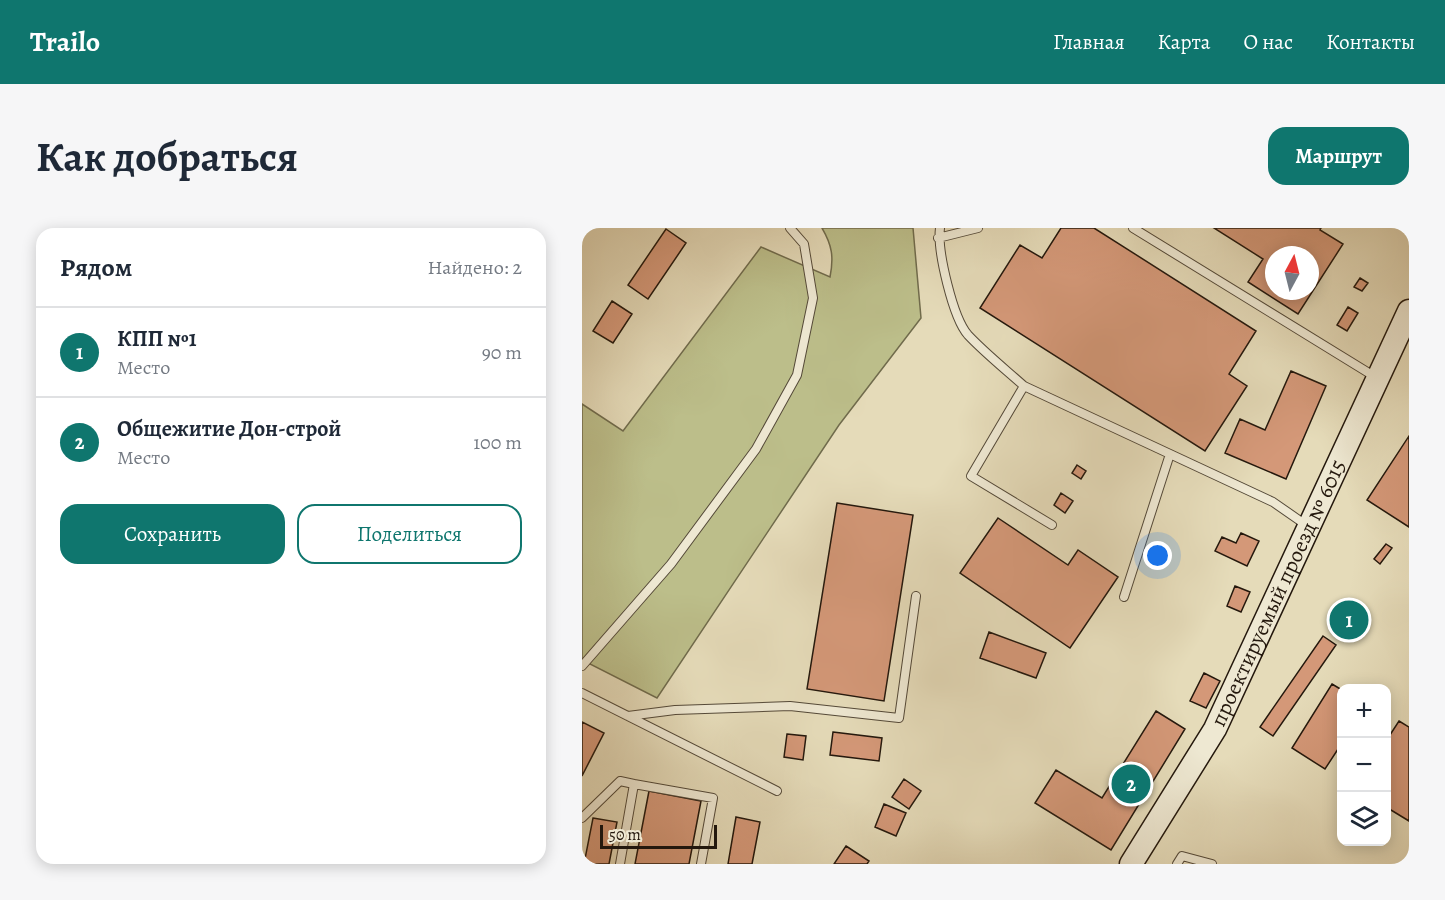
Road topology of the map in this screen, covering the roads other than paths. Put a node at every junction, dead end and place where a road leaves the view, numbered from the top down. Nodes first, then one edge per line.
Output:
1 (790, 228) edge
2 (940, 228) edge
3 (978, 228) edge
4 (1133, 228) edge
5 (938, 238) junction
6 (1409, 311) edge
7 (1378, 379) junction
8 (1024, 386) junction
9 (1170, 454) junction
10 (1052, 525) dead end
11 (1310, 528) junction
12 (916, 596) dead end
13 (1124, 597) dead end
14 (582, 666) edge
15 (582, 693) edge
16 (628, 716) junction
17 (634, 784) junction
18 (777, 790) dead end
19 (582, 818) edge
20 (620, 864) edge
21 (701, 864) edge
22 (1131, 864) edge
23 (1177, 864) edge
24 (1212, 864) edge

1 - 14 lane
2 - 5 lane
3 - 5 lane
4 - 7 lane
5 - 8 lane
6 - 7 street, проектируемый проезд № 6015
7 - 11 street, проектируемый проезд № 6015
8 - 9 lane
8 - 10 lane
9 - 11 lane
9 - 13 lane
11 - 22 street, проектируемый проезд № 6015
12 - 16 lane
15 - 16 lane
16 - 18 lane
17 - 19 lane
17 - 20 lane
17 - 21 lane
23 - 24 lane

